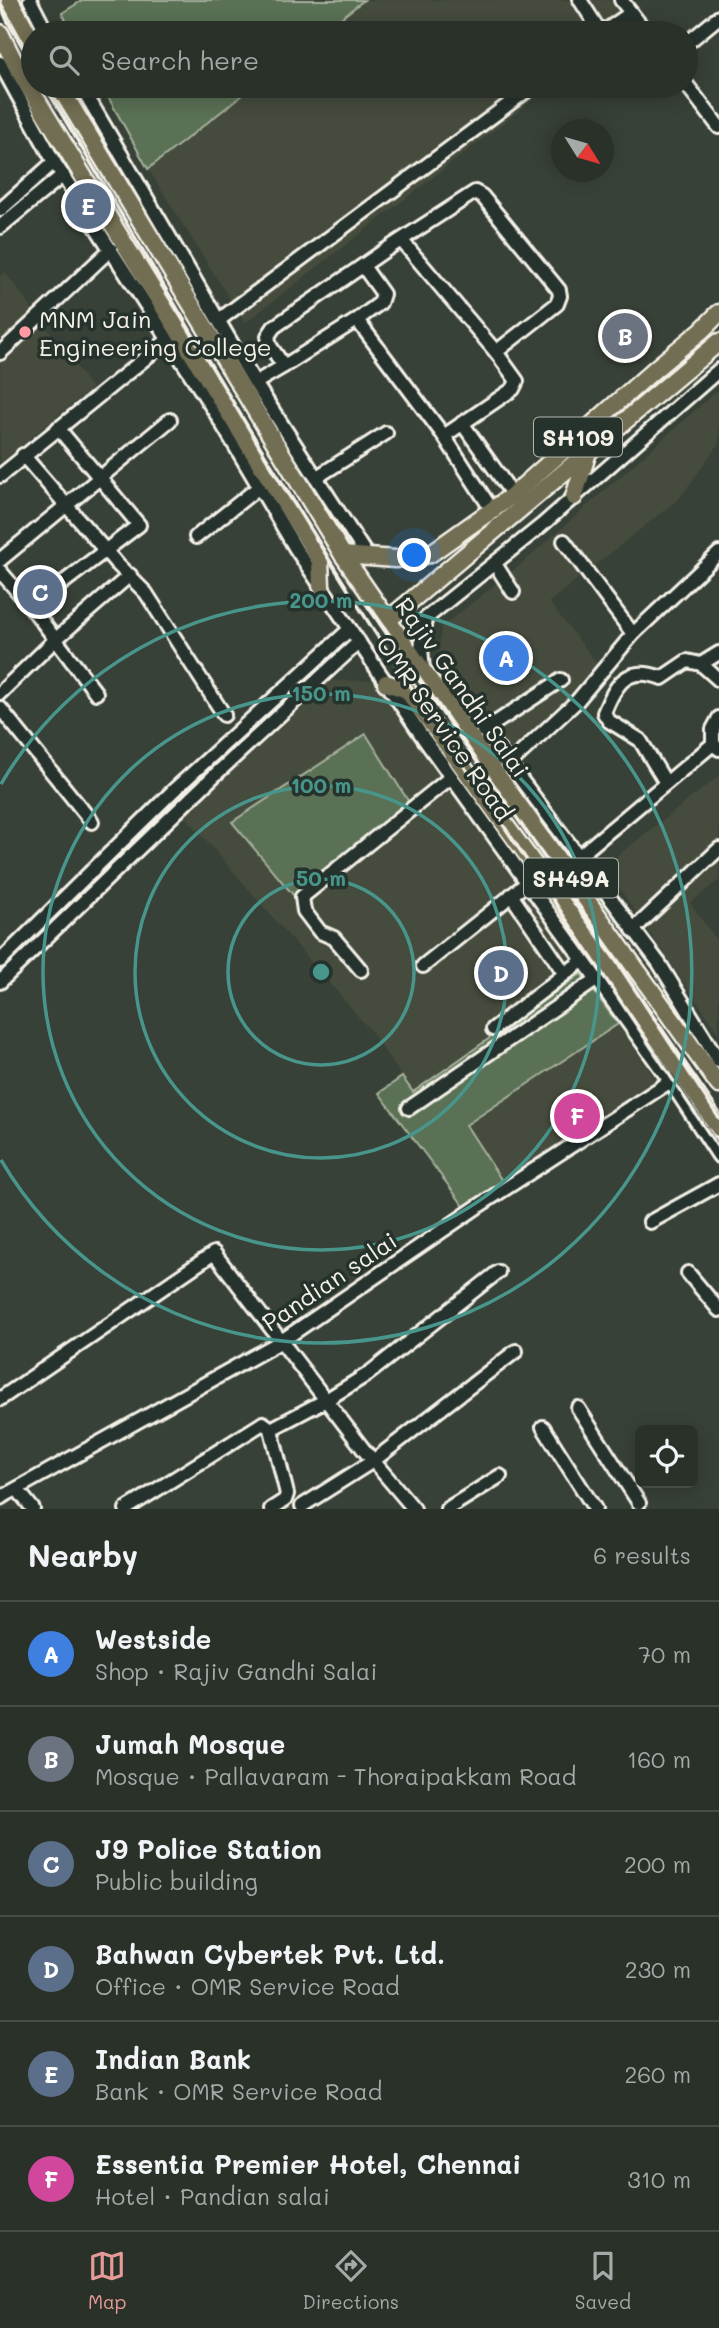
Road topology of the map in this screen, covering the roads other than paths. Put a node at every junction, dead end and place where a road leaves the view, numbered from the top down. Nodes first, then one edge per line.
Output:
1 (10, 0) edge
2 (30, 0) edge
3 (580, 0) edge
4 (621, 0) edge
5 (631, 13) junction
6 (719, 18) edge
7 (21, 21) edge
8 (41, 21) edge
9 (594, 21) edge
10 (619, 21) edge
11 (637, 21) edge
12 (0, 33) edge
13 (698, 35) edge
14 (0, 63) edge
15 (21, 74) edge
16 (35, 98) edge
17 (66, 98) edge
18 (89, 98) edge
19 (517, 98) edge
20 (697, 98) edge
21 (719, 127) edge
22 (54, 162) junction
23 (63, 175) junction
24 (0, 210) edge
25 (0, 227) edge
26 (402, 241) junction
27 (111, 249) junction
28 (363, 266) junction
29 (719, 313) edge
30 (219, 320) junction
31 (358, 320) junction
32 (173, 335) junction
33 (719, 342) edge
34 (496, 352) junction
35 (0, 353) edge
36 (284, 366) junction
37 (655, 369) junction
38 (719, 370) edge
39 (255, 383) junction
40 (668, 385) junction
41 (170, 420) dead end
42 (462, 423) junction
43 (58, 428) junction
44 (386, 433) dead end
45 (444, 436) junction
46 (589, 452) junction
47 (23, 456) junction
48 (0, 476) edge
49 (317, 477) junction
50 (98, 478) junction
51 (259, 487) junction
52 (513, 495) junction
53 (574, 497) junction
54 (66, 505) junction
55 (492, 510) junction
56 (196, 537) dead end
57 (564, 541) dead end
58 (104, 549) junction
59 (719, 553) edge
60 (343, 555) junction
61 (367, 556) junction
62 (0, 560) edge
63 (495, 564) junction
64 (0, 571) edge
65 (130, 575) junction
66 (321, 586) junction
67 (513, 592) dead end
68 (31, 607) junction
69 (388, 620) junction
70 (350, 629) junction
71 (633, 634) junction
72 (56, 639) junction
73 (359, 642) junction
74 (719, 653) edge
75 (701, 664) junction
76 (423, 671) junction
77 (561, 680) dead end
78 (719, 680) edge
79 (386, 683) junction
80 (436, 689) junction
81 (96, 693) dead end
82 (0, 694) edge
83 (0, 708) edge
84 (224, 715) dead end
85 (719, 718) edge
86 (483, 730) junction
87 (716, 746) edge
88 (508, 765) junction
89 (451, 777) junction
90 (666, 783) junction
91 (92, 822) dead end
92 (719, 849) edge
93 (578, 857) junction
94 (534, 878) junction
95 (511, 895) junction
96 (633, 930) junction
97 (0, 961) edge
98 (582, 961) junction
99 (423, 966) dead end
100 (361, 970) dead end
101 (565, 974) junction
102 (596, 980) junction
103 (0, 982) edge
104 (680, 1028) junction
105 (493, 1029) dead end
106 (659, 1041) junction
107 (715, 1059) edge
108 (676, 1078) junction
109 (719, 1085) edge
110 (409, 1108) dead end
111 (719, 1128) edge
112 (719, 1156) edge
113 (719, 1184) edge
114 (650, 1222) dead end
115 (498, 1272) dead end
116 (688, 1273) dead end
117 (719, 1310) edge
118 (280, 1342) junction
119 (516, 1351) dead end
120 (0, 1399) edge
121 (326, 1400) junction
122 (578, 1408) dead end
123 (543, 1427) dead end
124 (271, 1429) junction
125 (373, 1461) junction
126 (500, 1476) dead end
127 (17, 1489) junction
128 (0, 1498) edge
129 (302, 1506) dead end
130 (637, 1507) edge
131 (33, 1509) edge
132 (126, 1509) edge
133 (271, 1509) edge
134 (414, 1509) edge
135 (447, 1509) edge
136 (595, 1509) edge

1 - 7 main road
2 - 8 street
3 - 9 street
4 - 5 street
5 - 10 street
5 - 11 street
6 - 13 street
12 - 15 main road
14 - 22 street, OMR Service Road
16 - 32 main road
17 - 60 main road, Rajiv Gandhi Salai / SH49A
18 - 30 street
19 - 30 street
20 - 21 street
22 - 23 street, OMR Service Road
22 - 24 street
23 - 25 street
23 - 27 street, OMR Service Road
26 - 28 street
26 - 34 street
26 - 34 street
27 - 32 street, OMR Service Road
27 - 35 street
28 - 31 street
28 - 36 street
29 - 37 main road, SH109
30 - 39 street
31 - 36 street
31 - 45 street
32 - 43 street
32 - 51 street, OMR Service Road
32 - 66 main road
33 - 40 main road, SH109
34 - 42 street
36 - 39 street
37 - 40 main road
37 - 52 main road, SH109
38 - 53 street
39 - 49 street
40 - 46 main road, SH109
41 - 50 street
42 - 45 street
42 - 52 street
43 - 47 street
43 - 50 street
44 - 49 street
45 - 55 street
46 - 53 main road
46 - 69 main road, SH109
47 - 48 street
47 - 54 street
49 - 61 street
50 - 54 street
50 - 58 street
51 - 56 street
51 - 66 street, OMR Service Road
52 - 55 main road, SH109
53 - 63 street
54 - 58 street
54 - 62 street
55 - 61 main road, SH109
57 - 71 street
58 - 65 street
58 - 68 street
59 - 71 street
60 - 61 main road
60 - 69 main road, Rajiv Gandhi Salai / SH49A
63 - 67 street
63 - 76 street
64 - 68 street
65 - 72 street
65 - 84 street
66 - 70 street, OMR Service Road
68 - 72 street
69 - 76 main road, Rajiv Gandhi Salai / SH49A
70 - 73 street, OMR Service Road
70 - 97 street
71 - 88 street
72 - 81 street
72 - 82 street
73 - 79 street, OMR Service Road
73 - 103 street
74 - 75 street
75 - 78 street
75 - 90 street
76 - 80 main road, Rajiv Gandhi Salai / SH49A
77 - 86 street
79 - 89 street, OMR Service Road
79 - 94 main road, Rajiv Gandhi Salai / SH49A
80 - 86 street
80 - 104 main road, Rajiv Gandhi Salai / SH49A
83 - 91 street
85 - 87 street
86 - 88 street
87 - 90 street
88 - 93 street
89 - 94 street, OMR Service Road
89 - 100 street
90 - 93 street
92 - 96 street
93 - 96 street
94 - 95 street
94 - 98 street, OMR Service Road
94 - 106 main road, Rajiv Gandhi Salai / SH49A
95 - 99 street
95 - 101 street
96 - 107 street
98 - 101 street
98 - 102 street, OMR Service Road
101 - 105 street
102 - 108 street, OMR Service Road
102 - 110 street
104 - 106 main road
104 - 107 main road, Rajiv Gandhi Salai / SH49A
106 - 108 main road, Rajiv Gandhi Salai / SH49A
107 - 109 main road, Rajiv Gandhi Salai / SH49A
108 - 111 main road, Rajiv Gandhi Salai / SH49A
108 - 112 street, OMR Service Road
108 - 118 street, Pandian salai
113 - 114 street
115 - 121 street
116 - 117 street
118 - 120 street
118 - 121 street
118 - 127 street, Pandian salai
119 - 125 street
121 - 124 street
121 - 125 street
122 - 130 street
123 - 136 street
124 - 132 street
124 - 133 street
125 - 129 street
125 - 134 street
126 - 135 street
127 - 128 street, Pandian salai
127 - 131 street

